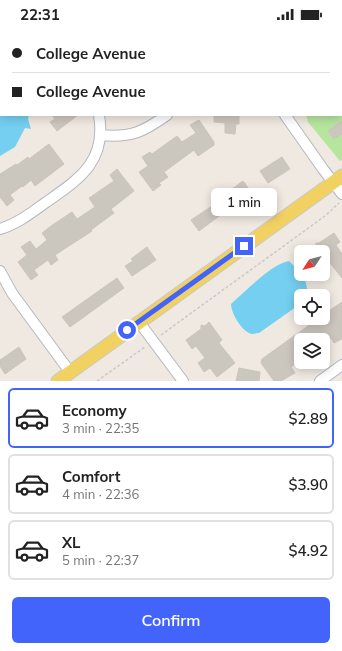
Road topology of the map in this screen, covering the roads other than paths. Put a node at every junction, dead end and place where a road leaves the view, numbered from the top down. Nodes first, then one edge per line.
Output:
1 (99, 116) edge
2 (166, 116) edge
3 (286, 116) edge
4 (101, 135) junction
5 (337, 179) edge
6 (342, 194) edge
7 (0, 229) edge
8 (0, 271) edge
9 (138, 322) junction
10 (342, 365) edge
11 (70, 372) junction
12 (58, 381) edge
13 (183, 381) edge
14 (320, 381) edge

1 - 4 street
2 - 4 street
3 - 5 street
4 - 7 street
5 - 6 street
5 - 9 main road
8 - 11 street
9 - 11 main road
9 - 13 street
10 - 14 street
11 - 12 main road

